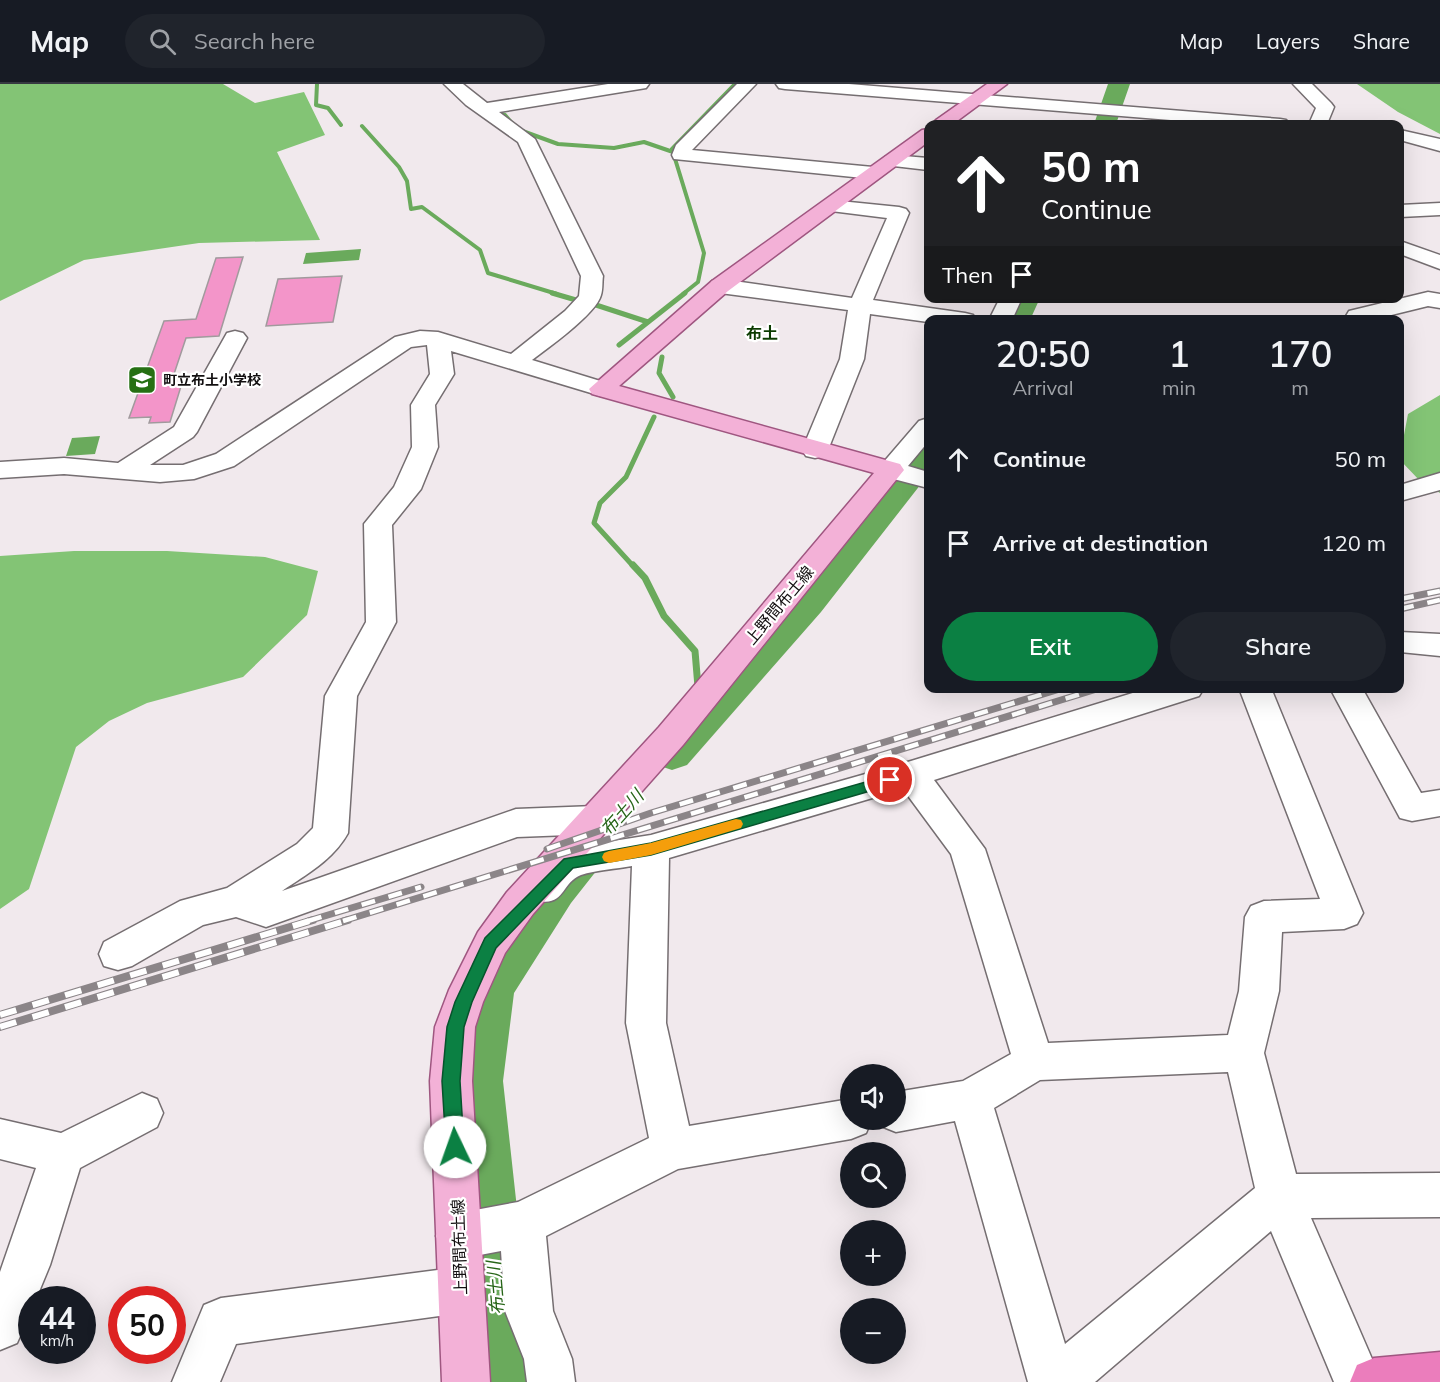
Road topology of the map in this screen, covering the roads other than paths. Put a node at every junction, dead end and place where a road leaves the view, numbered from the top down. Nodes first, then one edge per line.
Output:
1 (453, 84) edge
2 (640, 84) edge
3 (747, 84) edge
4 (785, 84) edge
5 (998, 84) edge
6 (1302, 84) edge
7 (977, 99) junction
8 (1098, 109) edge
9 (485, 110) junction
10 (948, 120) edge
11 (1232, 120) edge
12 (1320, 120) edge
13 (1404, 136) edge
14 (924, 137) edge
15 (1440, 145) edge
16 (1440, 155) edge
17 (1416, 158) dead end
18 (924, 164) edge
19 (883, 167) junction
20 (830, 206) junction
21 (1440, 209) edge
22 (1404, 211) edge
23 (1404, 248) edge
24 (1440, 262) edge
25 (720, 286) junction
26 (1440, 301) edge
27 (860, 305) junction
28 (1357, 311) edge
29 (930, 315) edge
30 (236, 338) dead end
31 (438, 339) junction
32 (515, 362) junction
33 (601, 389) junction
34 (924, 432) edge
35 (814, 450) junction
36 (0, 470) edge
37 (125, 470) junction
38 (896, 471) junction
39 (924, 479) edge
40 (1440, 481) edge
41 (1404, 492) edge
42 (1404, 642) edge
43 (1440, 645) edge
44 (1172, 693) edge
45 (1257, 693) edge
46 (1349, 693) edge
47 (911, 774) junction
48 (1440, 803) edge
49 (595, 820) junction
50 (651, 849) junction
51 (237, 901) junction
52 (491, 943) junction
53 (118, 954) dead end
54 (1244, 1053) junction
55 (1034, 1062) junction
56 (970, 1099) junction
57 (906, 1110) edge
58 (142, 1113) dead end
59 (840, 1121) edge
60 (0, 1139) edge
61 (672, 1149) junction
62 (63, 1154) junction
63 (1440, 1195) edge
64 (1280, 1196) junction
65 (522, 1224) junction
66 (459, 1236) junction
67 (461, 1290) junction
68 (0, 1326) edge
69 (1440, 1376) edge
70 (196, 1382) edge
71 (466, 1382) edge
72 (551, 1382) edge
73 (1052, 1382) edge
74 (1057, 1382) edge
75 (1358, 1382) edge
76 (1374, 1382) edge

1 - 9 street
2 - 9 street
3 - 19 street
4 - 7 street
5 - 7 main road
6 - 12 street
7 - 8 street
7 - 10 main road
8 - 11 street
9 - 32 street
13 - 15 street
14 - 19 main road
16 - 17 street
18 - 19 street
19 - 20 main road
20 - 25 main road
20 - 27 street
21 - 22 street
23 - 24 street
25 - 27 street
25 - 33 main road
26 - 28 street
27 - 29 street
27 - 35 street
30 - 37 street
31 - 32 street
31 - 37 street
31 - 51 street
32 - 33 street
33 - 35 main road
34 - 38 street
35 - 38 main road
36 - 37 street
38 - 39 street
38 - 49 main road, 上野間布土線
40 - 41 street
42 - 43 street
44 - 47 street
45 - 54 street
46 - 48 street
47 - 50 street
47 - 55 street
49 - 51 street
49 - 52 main road, 上野間布土線
50 - 52 street
50 - 61 street
51 - 53 street
52 - 66 main road, 上野間布土線
54 - 55 street
54 - 64 street
55 - 56 street
56 - 57 street
56 - 73 street
58 - 62 street
59 - 61 street
60 - 62 street
61 - 65 street
62 - 68 street
63 - 64 street
64 - 74 street
64 - 75 street
65 - 66 street
65 - 72 street
66 - 67 main road, 上野間布土線
67 - 70 street
67 - 71 main road, 上野間布土線
69 - 76 highway

